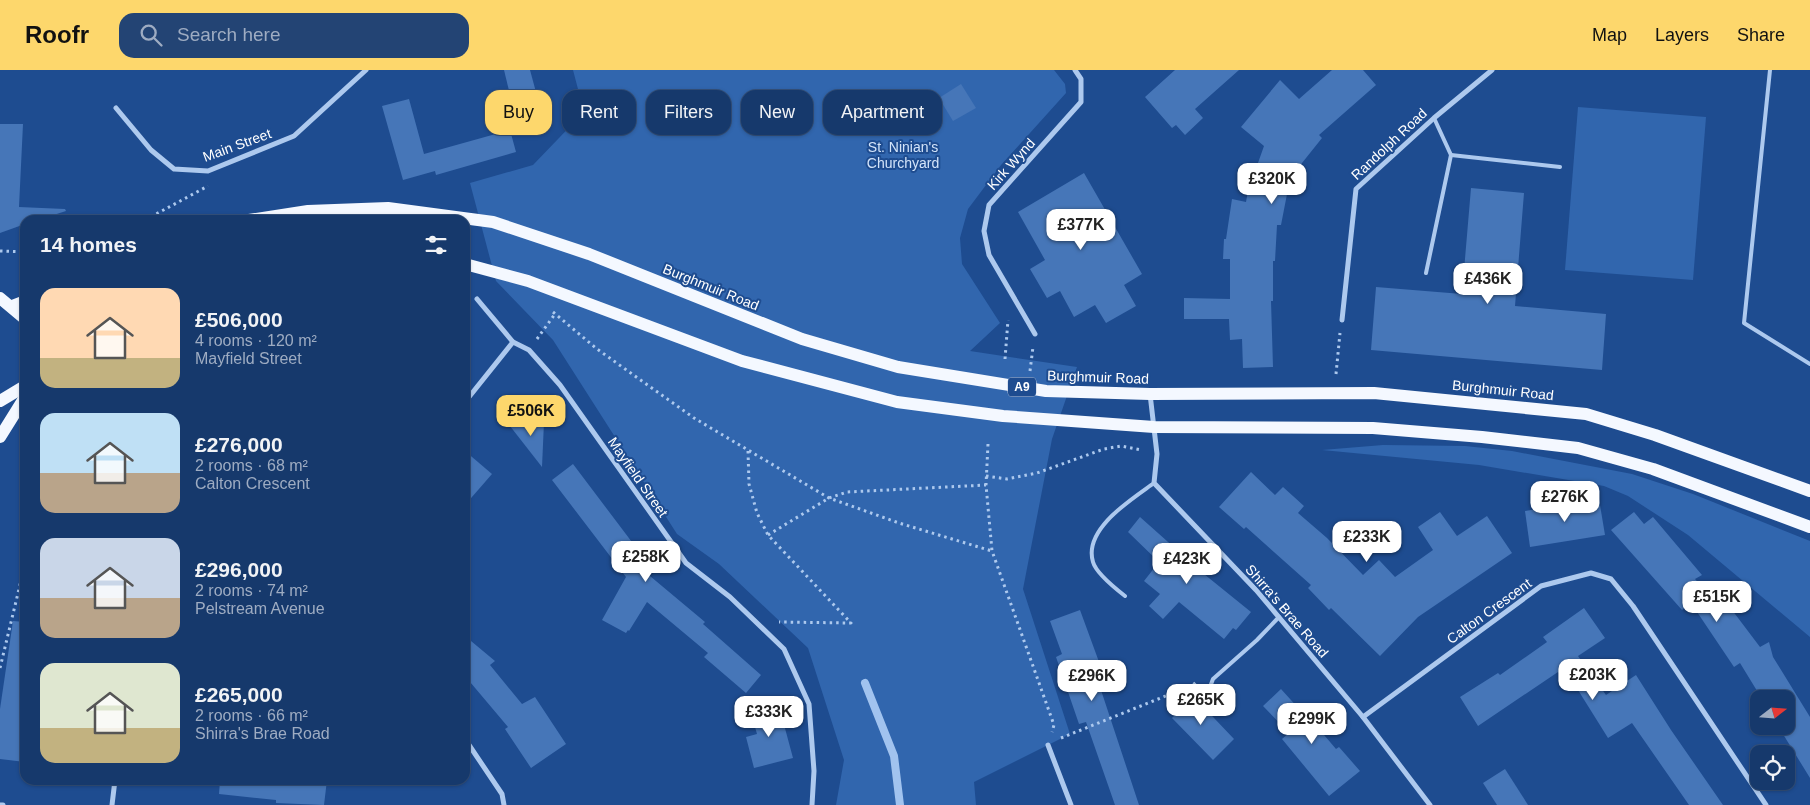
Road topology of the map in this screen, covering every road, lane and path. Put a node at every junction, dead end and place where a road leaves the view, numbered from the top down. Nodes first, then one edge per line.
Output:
1 (366, 70) edge
2 (1075, 70) edge
3 (1492, 70) edge
4 (1770, 70) edge
5 (116, 108) dead end
6 (1434, 118) junction
7 (1451, 155) junction
8 (1560, 167) dead end
9 (208, 171) junction
10 (154, 215) edge
11 (278, 215) edge
12 (440, 215) edge
13 (470, 219) edge
14 (0, 251) edge
15 (20, 252) edge
16 (470, 265) edge
17 (1426, 273) dead end
18 (0, 298) edge
19 (478, 299) dead end
20 (20, 303) edge
21 (12, 306) junction
22 (549, 307) dead end
23 (20, 314) edge
24 (555, 314) junction
25 (1008, 318) dead end
26 (1342, 320) joint
27 (1035, 334) joint
28 (513, 342) junction
29 (529, 350) junction
30 (1005, 360) dead end
31 (1810, 364) edge
32 (1028, 388) junction
33 (20, 389) edge
34 (1150, 394) junction
35 (1334, 394) junction
36 (470, 396) edge
37 (0, 401) edge
38 (20, 405) edge
39 (1154, 427) junction
40 (0, 437) edge
41 (988, 444) dead end
42 (748, 450) junction
43 (1157, 454) junction
44 (986, 476) junction
45 (1154, 483) junction
46 (986, 485) junction
47 (1810, 491) edge
48 (830, 498) junction
49 (1810, 527) edge
50 (768, 535) junction
51 (992, 551) junction
52 (20, 585) edge
53 (1125, 596) dead end
54 (1279, 617) junction
55 (755, 622) junction
56 (0, 668) edge
57 (1199, 678) dead end
58 (1225, 713) dead end
59 (1363, 716) junction
60 (1061, 738) dead end
61 (1048, 744) joint
62 (470, 746) edge
63 (114, 785) edge
64 (112, 805) edge
65 (504, 805) edge
66 (812, 805) edge
67 (1071, 805) edge
68 (1430, 805) edge
69 (1766, 805) edge

1 - 9 street, Main Street
2 - 27 street, Kirk Wynd
3 - 6 street, Randolph Road
4 - 31 lane
5 - 9 street, Main Street
6 - 7 lane
6 - 26 street, Randolph Road
7 - 8 lane
7 - 17 lane
9 - 10 path
11 - 12 main road, Burghmuir Road / A9
13 - 32 main road, Burghmuir Road / A9
14 - 15 path
16 - 39 main road, A9
18 - 21 main road
19 - 28 street, Mayfield Street
20 - 21 main road
21 - 23 main road
22 - 24 path
24 - 29 path
24 - 42 path
25 - 30 path
26 - 35 path
27 - 32 path
28 - 29 street, Mayfield Street
28 - 36 street
29 - 55 street, Mayfield Street
32 - 34 main road, Burghmuir Road / A9
33 - 37 main road
34 - 35 main road, Burghmuir Road / A9
34 - 39 street
35 - 47 main road, Burghmuir Road / A9
38 - 40 main road
39 - 43 street
39 - 49 main road, A9
41 - 44 path
42 - 48 path
42 - 50 path
43 - 44 path
43 - 45 street
44 - 46 path
45 - 53 lane
45 - 54 street, Shirra's Brae Road
46 - 48 path
46 - 51 path
48 - 50 path
48 - 51 path
50 - 55 path
51 - 61 path
52 - 56 path
54 - 58 lane
54 - 59 street, Shirra's Brae Road
55 - 66 street, Mayfield Street
57 - 60 path
59 - 68 street, Shirra's Brae Road
59 - 69 street, Calton Crescent
61 - 67 street
62 - 65 street
63 - 64 street

